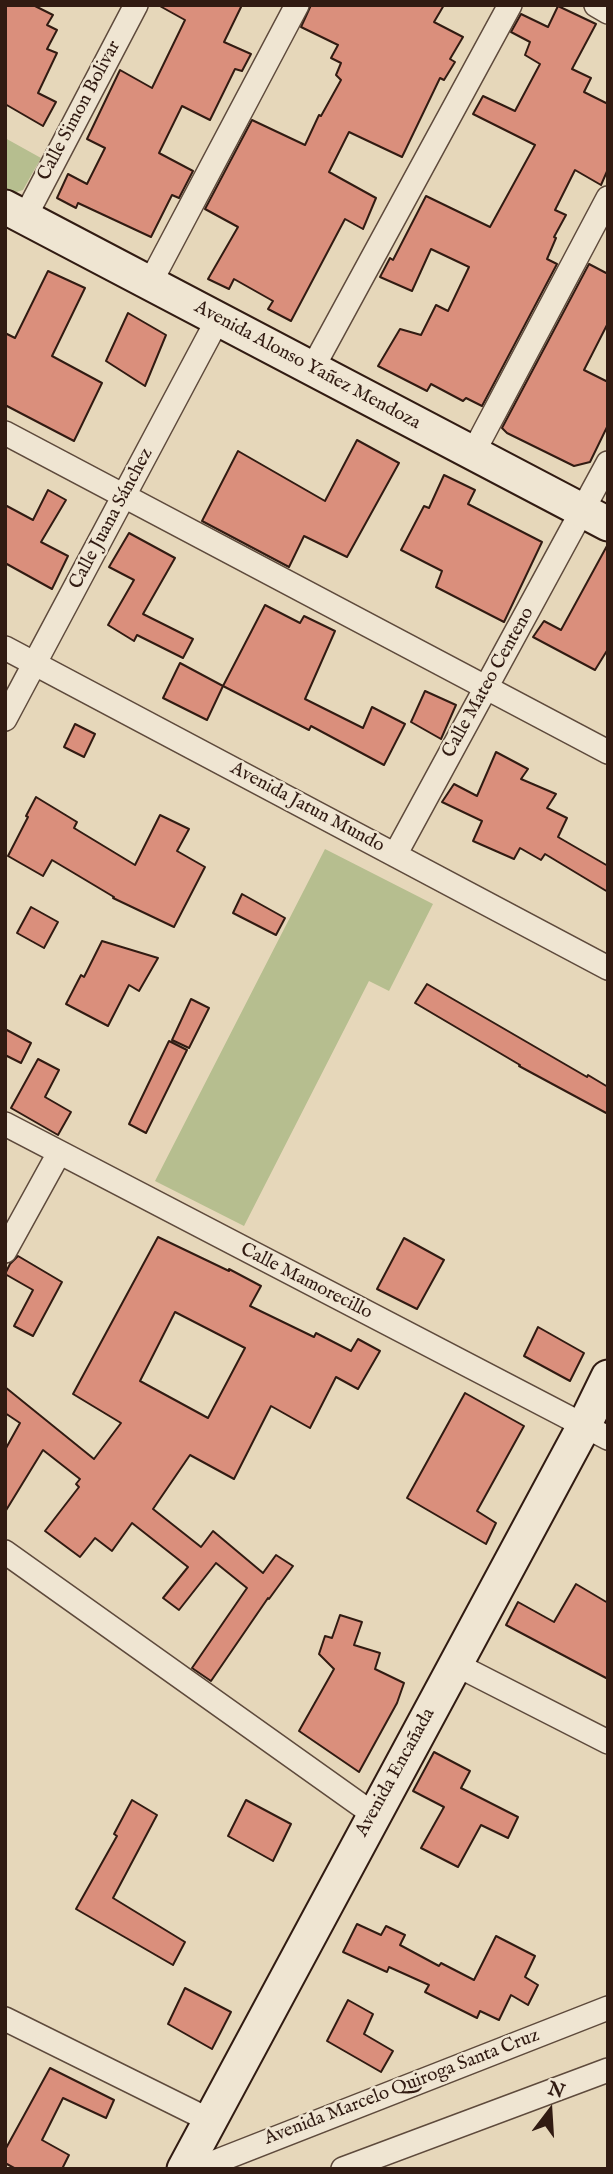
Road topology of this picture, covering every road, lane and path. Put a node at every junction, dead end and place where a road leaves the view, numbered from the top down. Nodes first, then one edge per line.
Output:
1 (136, 5) edge
2 (297, 5) edge
3 (510, 5) edge
4 (596, 5) edge
5 (608, 12) edge
6 (608, 198) edge
7 (15, 212) edge
8 (150, 283) junction
9 (218, 319) junction
10 (312, 369) junction
11 (5, 433) edge
12 (473, 453) junction
13 (608, 463) edge
14 (124, 496) junction
15 (596, 517) edge
16 (5, 648) edge
17 (35, 664) junction
18 (487, 687) junction
19 (5, 719) edge
20 (608, 752) edge
21 (395, 855) junction
22 (608, 968) edge
23 (5, 1124) edge
24 (59, 1153) junction
25 (5, 1251) edge
26 (608, 1377) edge
27 (596, 1432) edge
28 (5, 1552) edge
29 (456, 1664) junction
30 (608, 1742) edge
31 (373, 1814) junction
32 (608, 2008) edge
33 (5, 2019) edge
34 (608, 2070) edge
35 (211, 2121) junction
36 (184, 2169) edge
37 (197, 2169) edge
38 (343, 2169) edge

1 - 7 street, Calle Simon Bolivar
2 - 8 street
3 - 10 street
4 - 5 street
6 - 12 street
7 - 8 main road, Avenida Alonso Yañez Mendoza
8 - 9 main road, Avenida Alonso Yañez Mendoza
9 - 10 main road, Avenida Alonso Yañez Mendoza
9 - 14 street, Calle Juana Sánchez
10 - 12 main road, Avenida Alonso Yañez Mendoza
11 - 14 street
12 - 15 main road, Avenida Alonso Yañez Mendoza
13 - 15 street, Calle Mateo Centeno
14 - 17 street, Calle Juana Sánchez
14 - 18 street
15 - 18 street, Calle Mateo Centeno
16 - 17 street, Avenida Jatun Mundo
17 - 19 street, Calle Juana Sánchez
17 - 21 street, Avenida Jatun Mundo
18 - 20 street
18 - 21 street, Calle Mateo Centeno
21 - 22 street, Avenida Jatun Mundo
23 - 24 street, Calle Mamorecillo
24 - 25 street
24 - 27 street, Calle Mamorecillo
26 - 27 main road, Avenida Encañada
27 - 29 main road, Avenida Encañada
28 - 31 street
29 - 30 street
29 - 31 main road, Avenida Encañada
31 - 35 main road, Avenida Encañada
32 - 37 street, Avenida Marcelo Quiroga Santa Cruz
33 - 35 street
34 - 38 street
35 - 36 main road, Avenida Encañada

